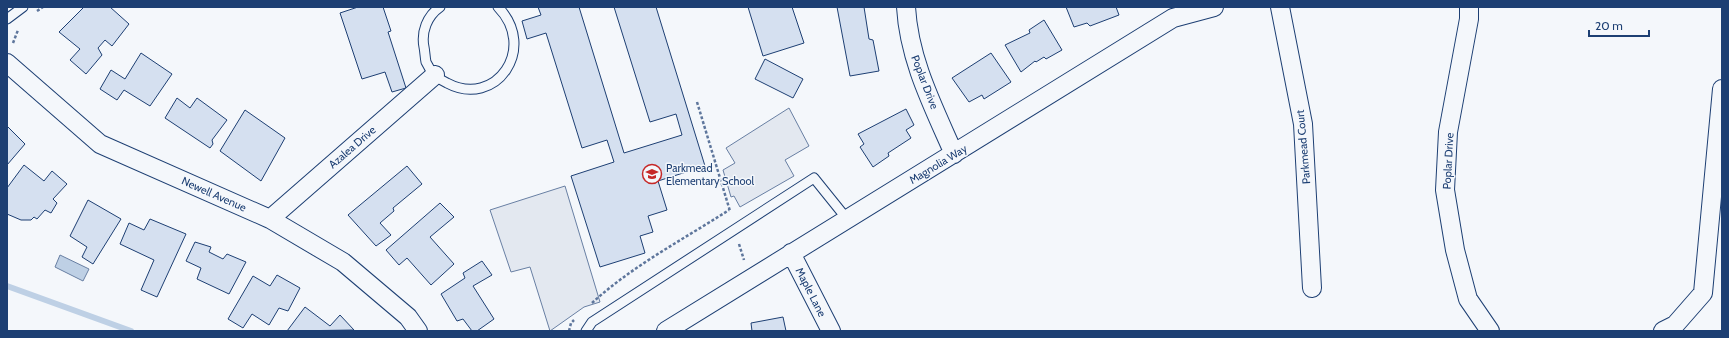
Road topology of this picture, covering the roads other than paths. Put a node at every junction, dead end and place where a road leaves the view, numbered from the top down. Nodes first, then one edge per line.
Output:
1 (22, 7) edge
2 (440, 7) edge
3 (498, 7) edge
4 (906, 7) edge
5 (1214, 7) edge
6 (1280, 7) edge
7 (1469, 7) edge
8 (7, 19) edge
9 (7, 63) edge
10 (435, 75) junction
11 (1722, 89) edge
12 (954, 154) junction
13 (270, 219) junction
14 (847, 219) junction
15 (791, 253) junction
16 (1312, 288) dead end
17 (418, 331) edge
18 (586, 331) edge
19 (666, 331) edge
20 (831, 331) edge
21 (1490, 331) edge
22 (1663, 331) edge

1 - 8 lane
2 - 10 lane
3 - 10 lane
4 - 12 street, Poplar Drive
5 - 12 street, Magnolia Way
6 - 16 street, Parkmead Court
7 - 21 street, Poplar Drive
9 - 13 street, Newell Avenue
10 - 13 street, Azalea Drive
11 - 22 street
12 - 14 street, Magnolia Way
13 - 17 street, Newell Avenue
14 - 15 street, Magnolia Way
14 - 18 lane
15 - 19 street, Magnolia Way
15 - 20 street, Maple Lane

